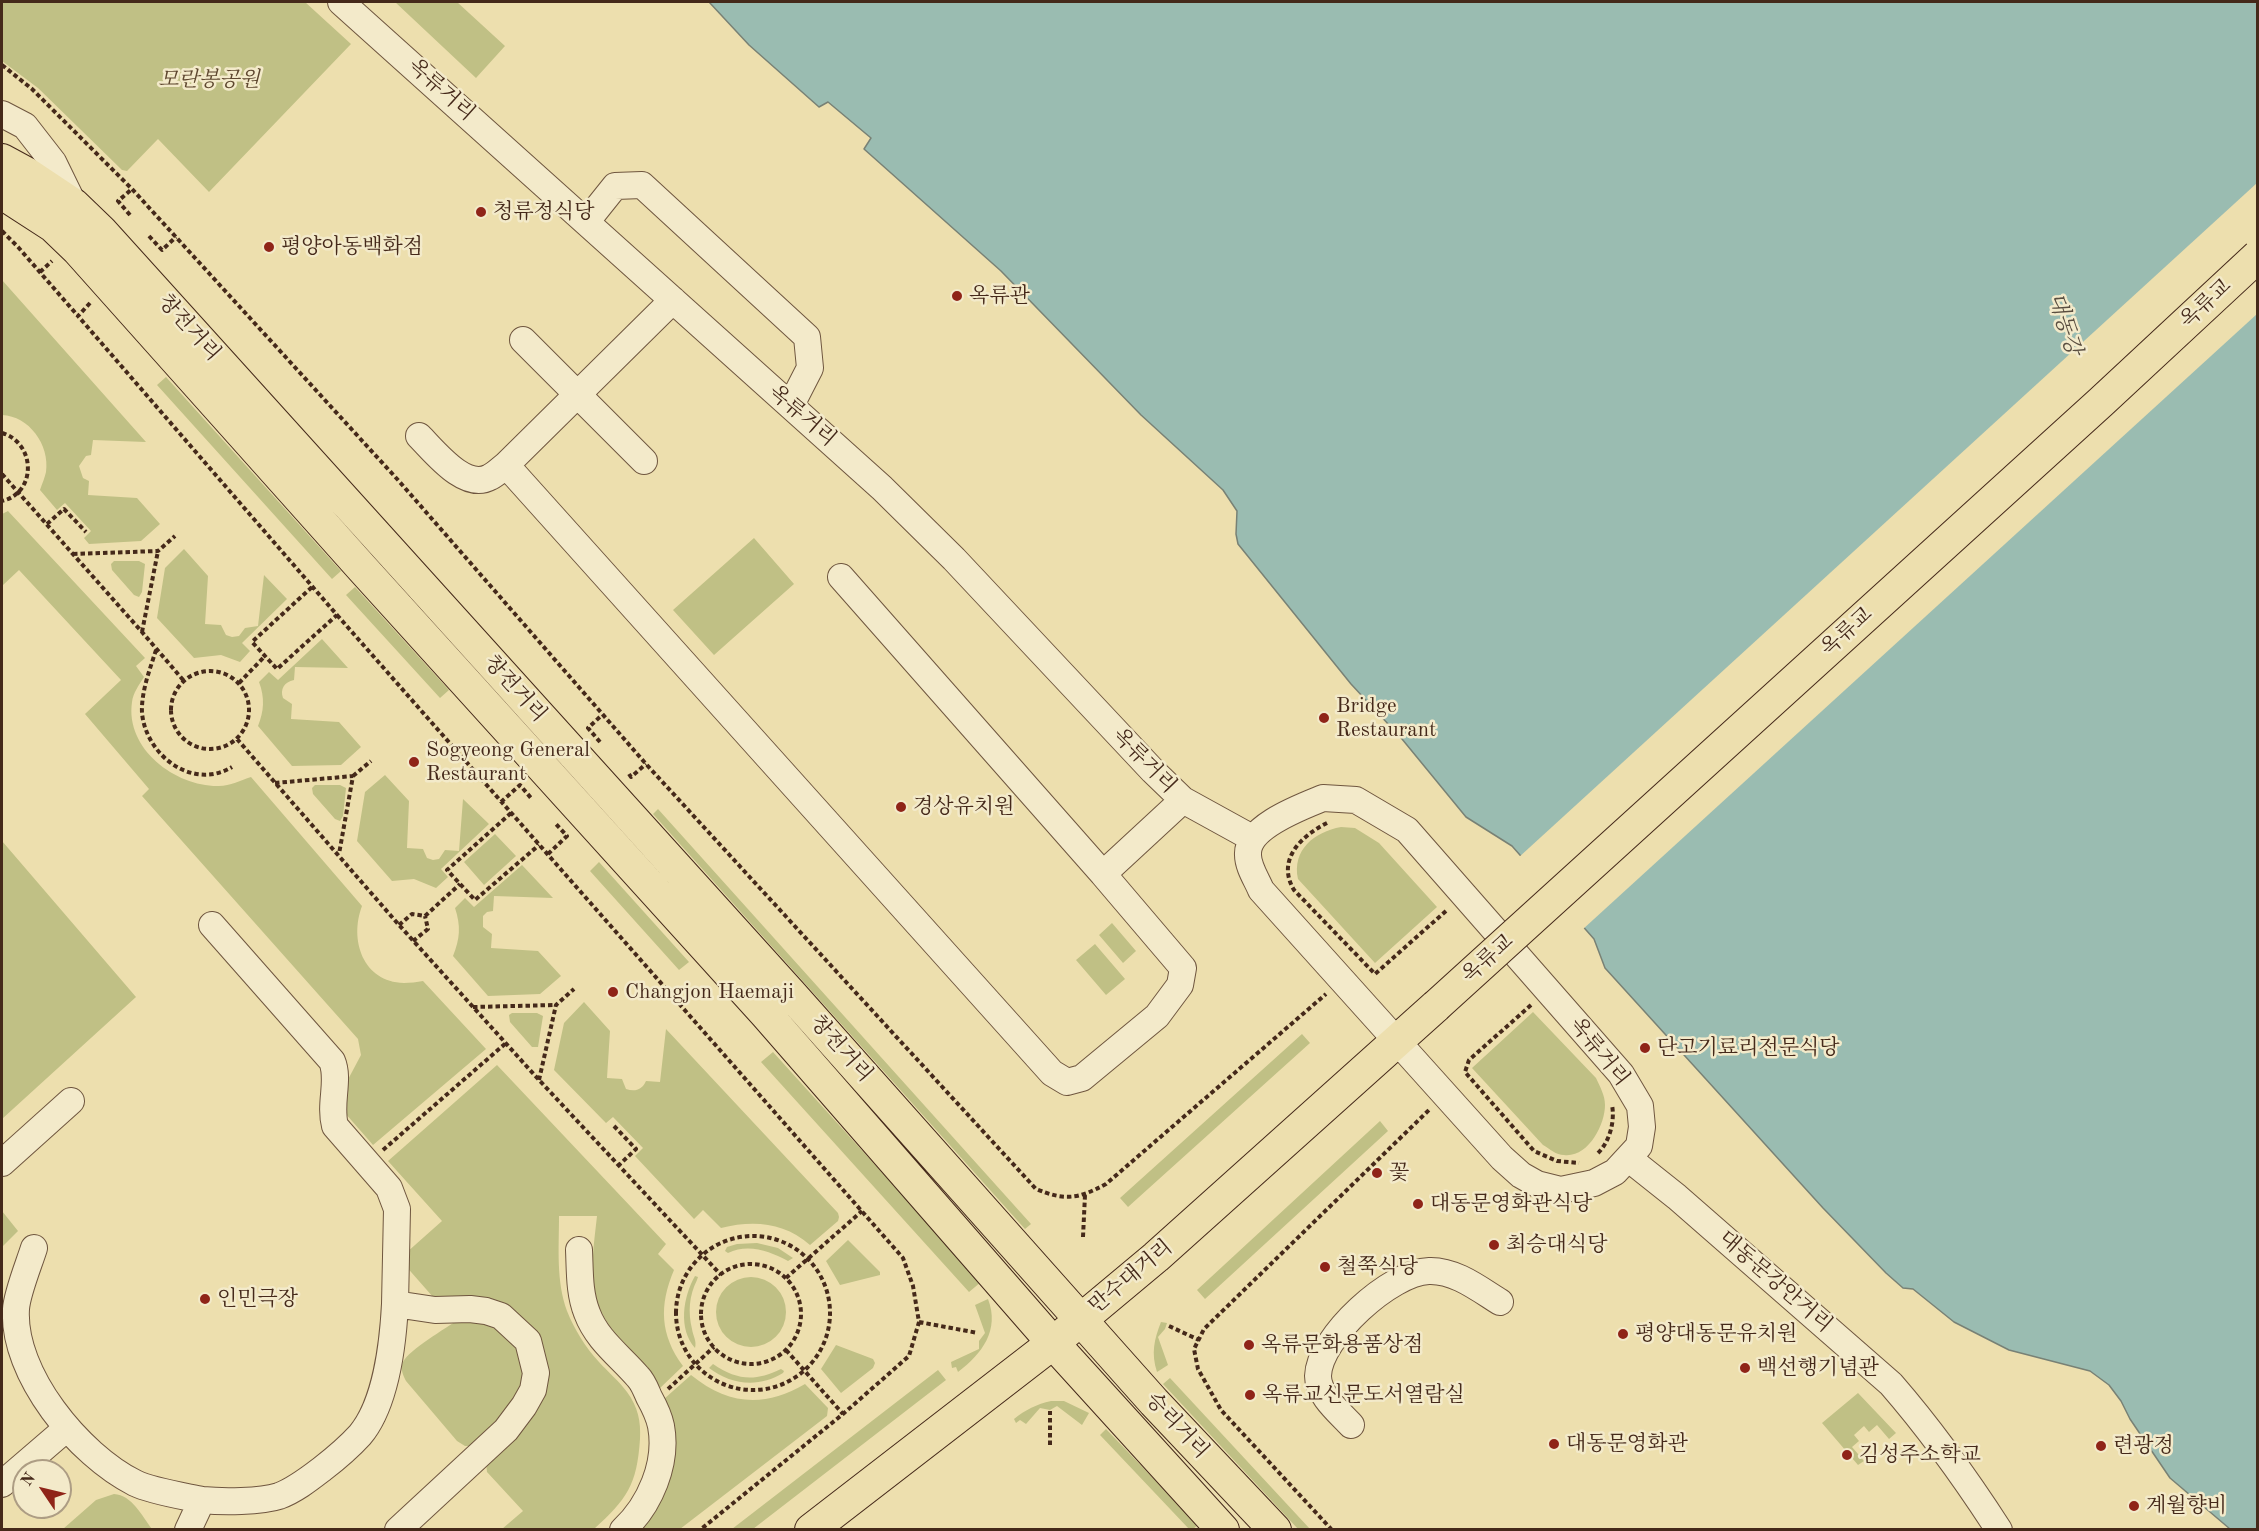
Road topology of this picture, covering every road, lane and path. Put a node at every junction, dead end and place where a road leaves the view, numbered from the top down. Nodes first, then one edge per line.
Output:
1 (341, 2) edge
2 (370, 2) edge
3 (393, 48) junction
4 (2, 64) edge
5 (2, 114) edge
6 (2, 160) edge
7 (132, 189) junction
8 (2, 193) edge
9 (64, 215) junction
10 (130, 215) dead end
11 (587, 221) junction
12 (2, 231) edge
13 (149, 236) dead end
14 (176, 237) junction
15 (2258, 256) edge
16 (51, 260) dead end
17 (40, 272) junction
18 (673, 300) junction
19 (91, 304) dead end
20 (78, 316) junction
21 (523, 340) dead end
22 (577, 394) junction
23 (791, 405) junction
24 (2, 433) edge
25 (419, 436) dead end
26 (644, 461) dead end
27 (506, 465) junction
28 (2, 474) edge
29 (19, 492) junction
30 (2, 501) edge
31 (47, 524) junction
32 (86, 532) dead end
33 (175, 536) dead end
34 (158, 551) junction
35 (73, 554) junction
36 (841, 577) dead end
37 (312, 587) junction
38 (337, 615) junction
39 (142, 632) junction
40 (156, 649) junction
41 (265, 657) junction
42 (184, 681) junction
43 (239, 683) junction
44 (602, 715) junction
45 (237, 739) junction
46 (600, 742) dead end
47 (371, 761) dead end
48 (646, 764) junction
49 (232, 767) dead end
50 (353, 776) junction
51 (631, 777) dead end
52 (274, 783) junction
53 (531, 798) dead end
54 (1183, 800) junction
55 (501, 802) junction
56 (511, 813) junction
57 (555, 823) dead end
58 (1252, 838) junction
59 (539, 844) junction
60 (338, 854) junction
61 (548, 854) junction
62 (1102, 874) junction
63 (460, 884) junction
64 (1448, 910) dead end
65 (425, 916) junction
66 (399, 925) junction
67 (212, 926) dead end
68 (413, 941) junction
69 (1362, 961) dead end
70 (574, 988) dead end
71 (1326, 994) dead end
72 (1534, 1002) dead end
73 (556, 1005) junction
74 (1436, 1006) joint
75 (473, 1007) junction
76 (1396, 1041) junction
77 (506, 1043) junction
78 (1465, 1072) dead end
79 (539, 1080) junction
80 (71, 1101) dead end
81 (1429, 1110) dead end
82 (614, 1126) dead end
83 (1628, 1158) junction
84 (2, 1163) edge
85 (369, 1163) junction
86 (619, 1165) junction
87 (1085, 1195) junction
88 (863, 1211) junction
89 (1083, 1237) dead end
90 (34, 1248) dead end
91 (579, 1250) dead end
92 (702, 1254) junction
93 (808, 1258) junction
94 (721, 1275) junction
95 (786, 1278) junction
96 (1500, 1302) dead end
97 (395, 1304) junction
98 (1082, 1319) junction
99 (918, 1323) junction
100 (1169, 1326) dead end
101 (978, 1333) dead end
102 (1199, 1340) junction
103 (1053, 1343) junction
104 (714, 1347) junction
105 (786, 1350) junction
106 (695, 1364) junction
107 (805, 1370) junction
108 (652, 1401) junction
109 (1050, 1411) dead end
110 (843, 1414) junction
111 (1351, 1425) dead end
112 (67, 1428) junction
113 (1050, 1444) dead end
114 (2, 1484) edge
115 (202, 1500) junction
116 (188, 1530) edge
117 (398, 1530) edge
118 (623, 1530) edge
119 (700, 1530) edge
120 (811, 1530) edge
121 (1223, 1530) edge
122 (1275, 1530) edge
123 (1332, 1530) edge
124 (1999, 1530) edge

1 - 3 street, 옥류거리
2 - 3 street
3 - 11 street, 옥류거리
4 - 7 path
5 - 9 street
6 - 9 main road, 창전거리
7 - 10 path
7 - 14 path
8 - 9 main road
9 - 98 main road, 창전거리
9 - 103 main road, 창전거리
11 - 18 street, 옥류거리
11 - 23 street
12 - 17 path
13 - 14 path
14 - 44 path
15 - 74 main road, 옥류교, bridge
16 - 17 path
17 - 20 path
18 - 22 street
18 - 23 street, 옥류거리
19 - 20 path
20 - 37 path
21 - 22 street
22 - 26 street
22 - 27 street
23 - 54 street, 옥류거리
24 - 29 path
25 - 27 street
27 - 62 street
28 - 29 path
29 - 30 path
29 - 31 path
31 - 32 path
31 - 35 path
33 - 34 path
34 - 35 path
34 - 39 path
35 - 39 path
36 - 62 street
37 - 38 path
37 - 41 path
38 - 41 path
38 - 55 path
39 - 40 path
40 - 42 path
40 - 49 path
41 - 43 path
42 - 43 path
42 - 45 path
43 - 45 path
44 - 46 path
44 - 48 path
45 - 52 path
47 - 50 path
48 - 51 path
48 - 87 path
50 - 52 path
50 - 60 path
52 - 60 path
53 - 55 path
54 - 58 street, 옥류거리
54 - 62 street
55 - 56 path
56 - 59 path
56 - 63 path
57 - 61 path
58 - 76 street, 옥류거리
58 - 83 street, 옥류거리
59 - 61 path
59 - 63 path
60 - 66 path
61 - 88 path
63 - 65 path
64 - 69 path
65 - 66 path
65 - 68 path
66 - 68 path
67 - 85 street
68 - 75 path
70 - 73 path
71 - 87 path
72 - 78 path
73 - 75 path
73 - 79 path
74 - 76 main road, 만수대거리
75 - 77 path
76 - 83 street, 옥류거리
76 - 98 main road, 만수대거리
77 - 79 path
77 - 85 path
79 - 86 path
80 - 84 street
81 - 102 path
82 - 86 path
83 - 124 street, 대동문강안거리
85 - 97 street
86 - 92 path
87 - 89 path
88 - 93 path
88 - 99 path
90 - 112 street
91 - 108 street
92 - 93 path
92 - 94 path
92 - 106 path
93 - 95 path
93 - 107 path
94 - 95 path
94 - 104 path
95 - 105 path
96 - 111 street
97 - 115 street
97 - 117 street
98 - 103 main road, 만수대거리
98 - 122 main road, 승리거리
99 - 101 path
99 - 110 path
100 - 102 path
102 - 123 path
103 - 120 main road, 만수대거리
103 - 121 main road, 승리거리
104 - 105 path
104 - 106 path
105 - 107 path
106 - 107 path
106 - 108 path
107 - 110 path
108 - 118 street
109 - 113 path
110 - 119 path
112 - 114 street
112 - 115 street
115 - 116 street

